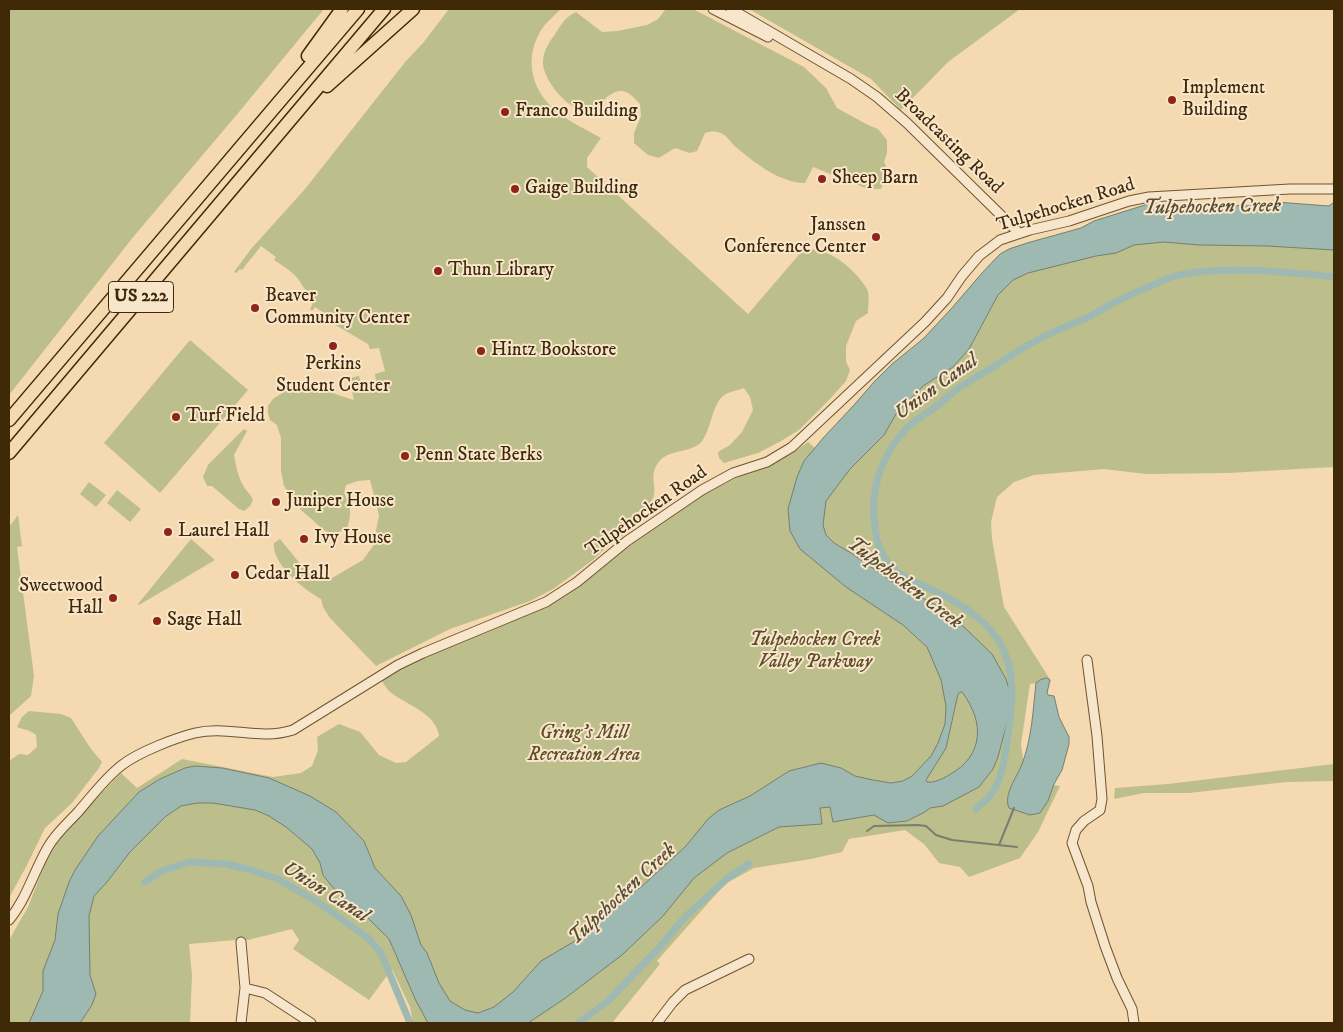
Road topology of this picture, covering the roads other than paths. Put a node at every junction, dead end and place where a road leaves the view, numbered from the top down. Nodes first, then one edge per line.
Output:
1 (342, 9) edge
2 (358, 9) edge
3 (384, 9) edge
4 (414, 9) edge
5 (713, 9) edge
6 (731, 9) edge
7 (851, 80) junction
8 (272, 141) junction
9 (230, 160) junction
10 (1334, 189) edge
11 (1020, 233) junction
12 (9, 420) edge
13 (9, 453) edge
14 (1087, 660) dead end
15 (9, 920) edge
16 (241, 942) dead end
17 (749, 959) dead end
18 (245, 988) junction
19 (241, 1023) edge
20 (311, 1023) edge
21 (657, 1023) edge
22 (1134, 1023) edge

1 - 9 highway
2 - 9 highway, US 222
3 - 8 highway, US 222
4 - 8 highway
5 - 7 street, Broadcasting Road
6 - 7 street, Broadcasting Road
7 - 11 street, Broadcasting Road
8 - 13 highway, US 222
9 - 12 highway, US 222
10 - 11 street, Tulpehocken Road
11 - 15 street, Tulpehocken Road
14 - 22 street
16 - 18 street
17 - 21 street
18 - 19 street
18 - 20 street

